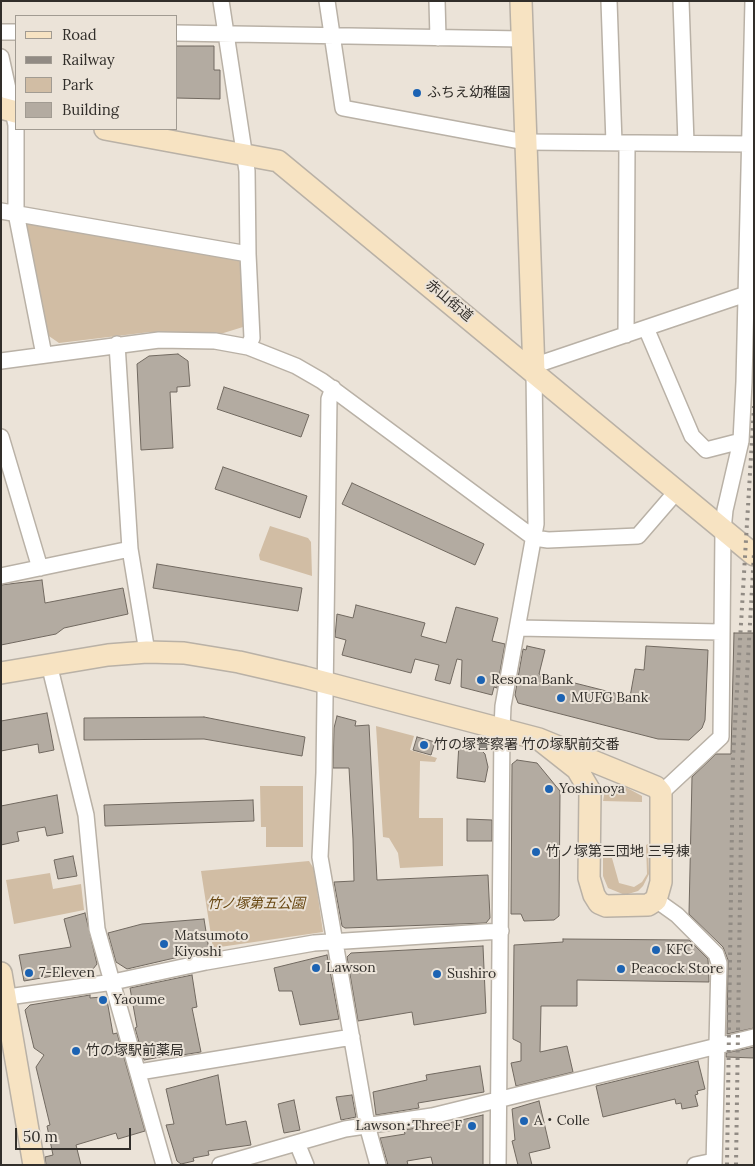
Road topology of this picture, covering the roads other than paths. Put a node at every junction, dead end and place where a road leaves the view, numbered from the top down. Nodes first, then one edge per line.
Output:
1 (221, 1) edge
2 (327, 1) edge
3 (437, 1) edge
4 (520, 1) edge
5 (609, 1) edge
6 (681, 1) edge
7 (753, 1) edge
8 (1, 32) edge
9 (15, 32) edge
10 (178, 34) edge
11 (227, 34) junction
12 (333, 37) junction
13 (438, 38) junction
14 (522, 39) junction
15 (1, 57) edge
16 (11, 111) edge
17 (110, 130) edge
18 (525, 142) junction
19 (686, 143) junction
20 (620, 144) junction
21 (750, 144) junction
22 (246, 155) junction
23 (9, 212) edge
24 (248, 254) junction
25 (746, 294) junction
26 (646, 328) junction
27 (626, 335) junction
28 (117, 344) junction
29 (248, 347) junction
30 (44, 355) junction
31 (1, 361) edge
32 (534, 369) junction
33 (332, 388) junction
34 (1, 437) edge
35 (741, 441) junction
36 (676, 492) junction
37 (723, 530) junction
38 (534, 538) junction
39 (130, 549) junction
40 (754, 556) edge
41 (40, 568) junction
42 (1, 576) edge
43 (518, 628) junction
44 (721, 632) junction
45 (147, 652) junction
46 (49, 664) junction
47 (1, 673) edge
48 (324, 682) junction
49 (502, 729) junction
50 (539, 739) junction
51 (622, 772) junction
52 (590, 791) junction
53 (661, 793) junction
54 (656, 900) junction
55 (500, 931) junction
56 (335, 940) junction
57 (1, 973) edge
58 (113, 982) junction
59 (3, 998) edge
60 (352, 1036) junction
61 (754, 1038) edge
62 (716, 1047) junction
63 (139, 1072) junction
64 (499, 1099) junction
65 (367, 1125) junction
66 (297, 1143) junction
67 (714, 1163) edge
68 (34, 1165) edge
69 (164, 1165) edge
70 (220, 1165) edge
71 (306, 1165) edge
72 (378, 1165) edge
73 (498, 1165) edge
74 (695, 1165) edge

1 - 11 street
2 - 12 street
3 - 13 street
4 - 14 street
5 - 20 street
6 - 19 street
7 - 21 street
8 - 9 street
10 - 11 street
11 - 12 street
11 - 22 street
12 - 13 street
12 - 18 street
13 - 14 street
14 - 18 street
15 - 16 street
16 - 23 street
17 - 22 street, 赤山街道
18 - 20 street
18 - 32 street
19 - 20 street
19 - 21 street
20 - 27 street
21 - 25 street
22 - 24 street
22 - 32 street, 赤山街道
23 - 24 street
23 - 30 street
24 - 29 street
25 - 26 street
25 - 35 street
26 - 27 street
26 - 35 street
27 - 32 street
28 - 29 street
28 - 30 street
28 - 39 street
29 - 33 street
30 - 31 street
32 - 36 street, 赤山街道
32 - 38 street
33 - 38 street
33 - 48 street
34 - 41 street
35 - 37 street
36 - 37 street, 赤山街道
36 - 38 street
37 - 40 street, 赤山街道
37 - 44 street
38 - 43 street
39 - 41 street
39 - 45 street
41 - 42 street
43 - 44 street
43 - 49 street
44 - 53 street
45 - 46 street
45 - 48 street
46 - 47 street
46 - 58 street
48 - 49 street
48 - 56 street
49 - 50 street
49 - 55 street
50 - 51 street
50 - 52 street
51 - 52 street
51 - 53 street
52 - 54 street
53 - 54 street
54 - 62 street
55 - 56 street
55 - 64 street
56 - 58 street
56 - 60 street
57 - 59 street
58 - 59 street
58 - 63 street
59 - 68 street
60 - 63 street
60 - 65 street
61 - 62 street
62 - 64 street
62 - 67 street
63 - 69 street
64 - 65 street
64 - 73 street
65 - 66 street
65 - 72 street
66 - 70 street
66 - 71 street
67 - 74 street

